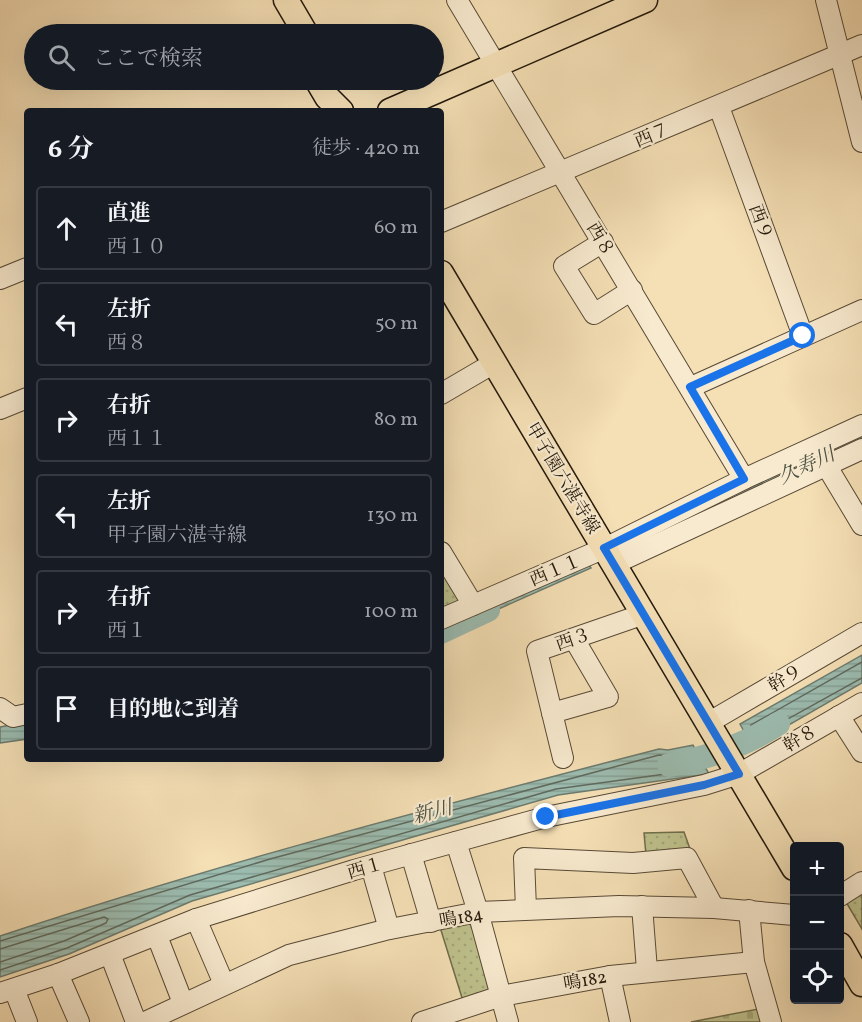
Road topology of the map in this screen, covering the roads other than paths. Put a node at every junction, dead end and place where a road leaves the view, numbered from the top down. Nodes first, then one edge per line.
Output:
1 (272, 0) edge
2 (286, 0) edge
3 (457, 0) edge
4 (645, 0) edge
5 (826, 0) edge
6 (285, 24) edge
7 (300, 24) edge
8 (862, 45) edge
9 (840, 54) junction
10 (496, 64) junction
11 (444, 87) edge
12 (323, 90) edge
13 (337, 90) edge
14 (437, 90) edge
15 (719, 107) junction
16 (337, 108) edge
17 (346, 108) edge
18 (397, 108) edge
19 (862, 142) edge
20 (561, 172) junction
21 (444, 221) edge
22 (603, 242) junction
23 (24, 269) edge
24 (444, 278) edge
25 (0, 279) edge
26 (632, 290) junction
27 (862, 310) edge
28 (803, 336) junction
29 (494, 363) junction
30 (690, 387) junction
31 (444, 392) edge
32 (24, 399) edge
33 (0, 409) edge
34 (862, 425) edge
35 (862, 449) edge
36 (826, 465) junction
37 (744, 479) junction
38 (862, 525) edge
39 (609, 556) junction
40 (444, 557) edge
41 (472, 605) junction
42 (644, 614) junction
43 (444, 618) edge
44 (862, 633) edge
45 (574, 639) junction
46 (862, 703) edge
47 (0, 709) edge
48 (552, 713) junction
49 (24, 715) edge
50 (839, 716) junction
51 (711, 728) junction
52 (862, 752) edge
53 (563, 758) dead end
54 (736, 769) junction
55 (456, 842) junction
56 (411, 854) junction
57 (790, 860) edge
58 (371, 866) junction
59 (862, 882) edge
60 (844, 893) edge
61 (642, 906) junction
62 (714, 908) junction
63 (526, 909) junction
64 (749, 910) junction
65 (478, 912) junction
66 (790, 914) edge
67 (196, 919) junction
68 (431, 922) junction
69 (389, 929) junction
70 (157, 936) junction
71 (843, 950) edge
72 (110, 954) junction
73 (754, 962) junction
74 (648, 970) junction
75 (58, 974) junction
76 (610, 976) junction
77 (224, 984) junction
78 (862, 984) edge
79 (7, 991) edge
80 (501, 996) junction
81 (183, 1003) junction
82 (27, 1022) edge
83 (79, 1022) edge
84 (136, 1022) edge
85 (145, 1022) edge
86 (422, 1022) edge
87 (508, 1022) edge
88 (620, 1022) edge
89 (771, 1022) edge

1 - 6 main road
2 - 7 main road
3 - 10 street, 西８
4 - 10 main road
5 - 9 street
8 - 9 street, 西７
9 - 15 street, 西７
9 - 19 street
10 - 11 main road
10 - 20 street, 西８
12 - 16 main road
13 - 17 main road
14 - 18 main road
15 - 20 street, 西７
15 - 28 street, 西９
20 - 21 street, 西７
20 - 22 street, 西８
22 - 26 street, 西８
22 - 26 street
23 - 25 street
24 - 29 main road, 甲子園六湛寺線
26 - 30 street, 西８
27 - 28 street
28 - 30 street
29 - 31 street
29 - 39 main road, 甲子園六湛寺線
30 - 37 street, 西８
32 - 33 street
34 - 37 street, 西１１
35 - 36 street
36 - 38 street
36 - 39 street
37 - 39 street, 西１１
39 - 41 street, 西１１
39 - 42 main road, 甲子園六湛寺線
40 - 41 street
41 - 43 street, 西１１
42 - 45 street, 西３
42 - 51 main road, 甲子園六湛寺線
44 - 51 street, 幹９
45 - 48 street, 西３
45 - 48 street
46 - 50 street, 幹８
47 - 49 street
48 - 53 street, 西３
50 - 52 street
50 - 54 street, 幹８
51 - 54 main road, 甲子園六湛寺線
54 - 55 street, 西１
54 - 57 main road, 甲子園六湛寺線
55 - 56 street, 西１
55 - 65 street
56 - 58 street, 西１
56 - 68 street
58 - 67 street, 西１
58 - 69 street
59 - 60 street
61 - 62 street, 鳴184
61 - 63 street, 鳴184
61 - 74 street
62 - 63 street
62 - 64 street, 鳴184
63 - 65 street, 鳴184
64 - 66 street, 鳴184
64 - 73 street
65 - 68 street, 鳴184
65 - 80 street
67 - 70 street, 西１
67 - 77 street
68 - 69 street, 鳴184
69 - 77 street, 鳴184
70 - 72 street, 西１
70 - 81 street
71 - 78 main road
72 - 75 street, 西１
72 - 84 street
73 - 74 street, 鳴182
73 - 89 street
74 - 76 street, 鳴182
75 - 79 street, 西１
75 - 83 street
76 - 80 street, 鳴182
76 - 88 street
77 - 81 street, 鳴184
79 - 82 street
80 - 86 street, 鳴182
80 - 87 street
81 - 85 street, 鳴184

